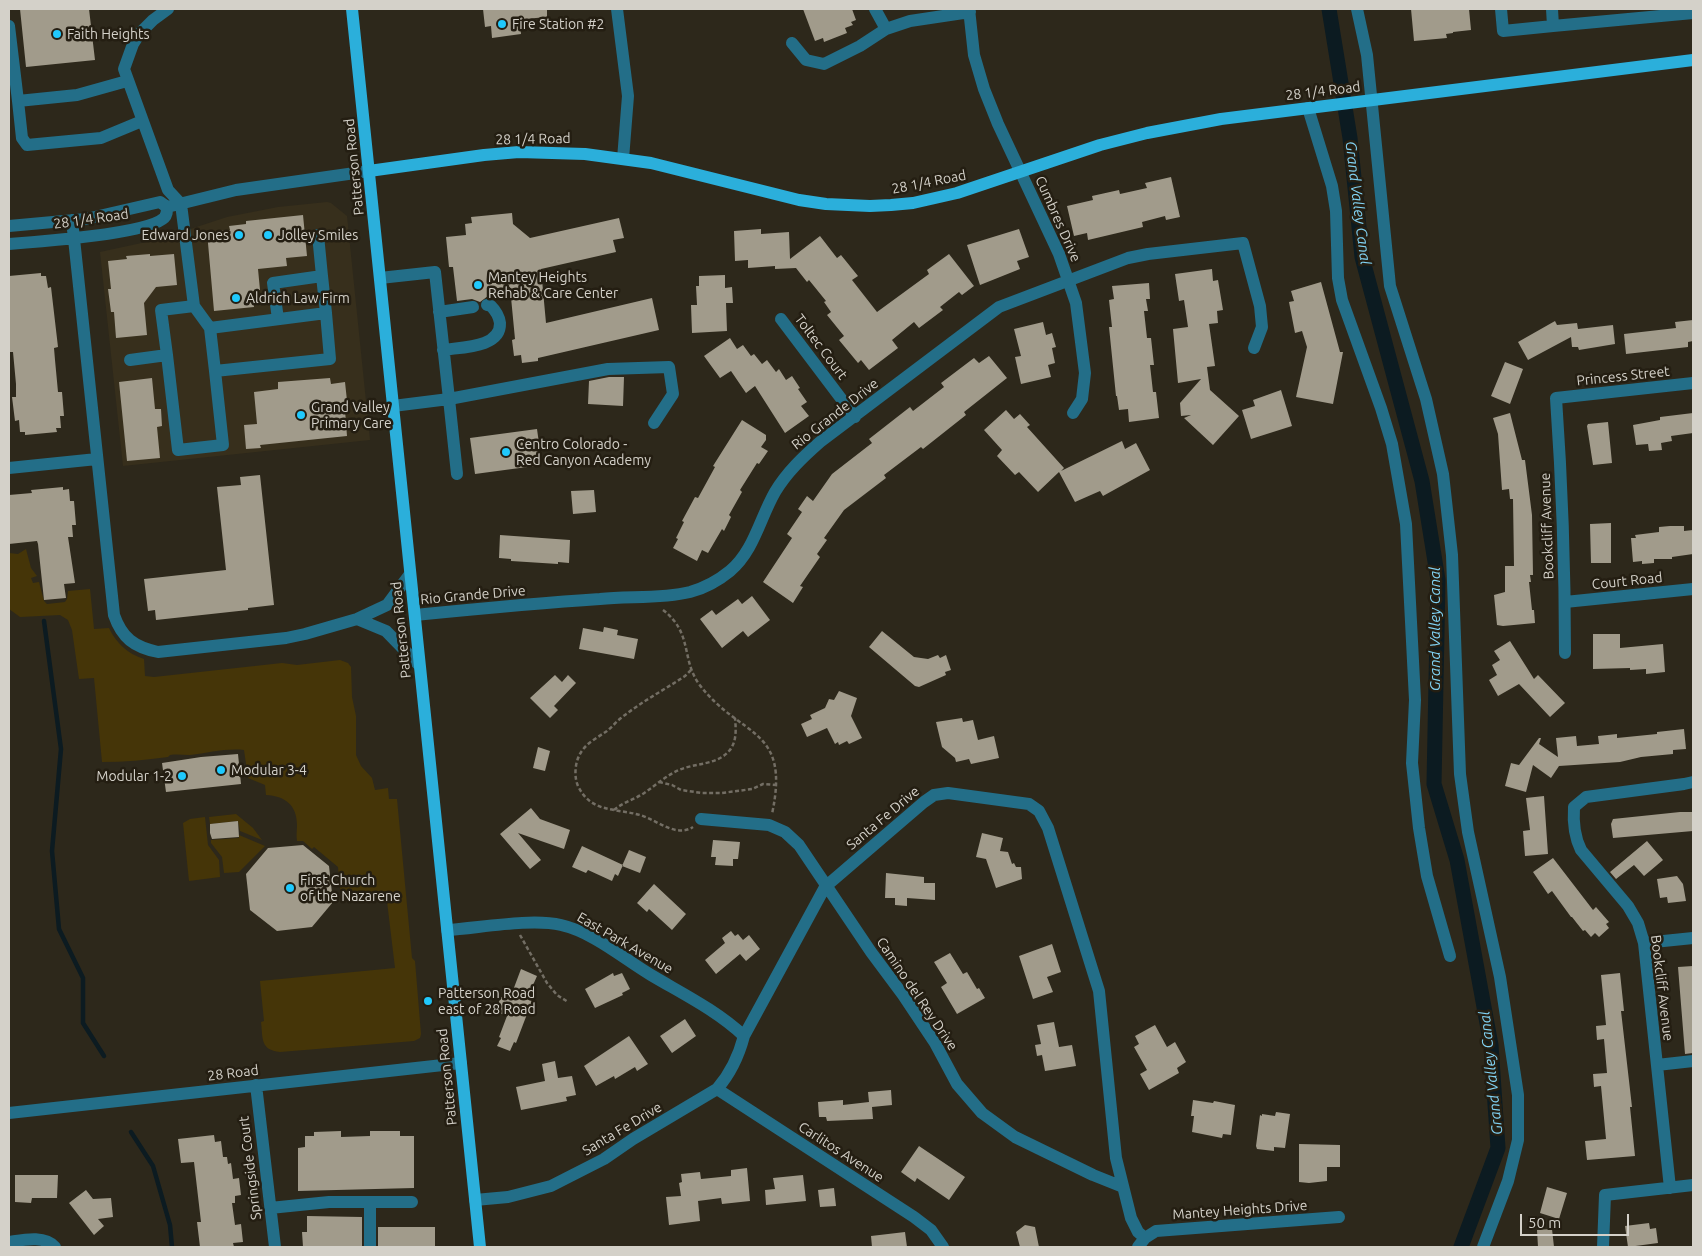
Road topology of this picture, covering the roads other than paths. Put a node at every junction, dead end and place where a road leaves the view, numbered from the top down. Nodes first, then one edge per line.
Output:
1 (168, 9) edge
2 (352, 9) edge
3 (617, 9) edge
4 (876, 9) edge
5 (1357, 9) edge
6 (1501, 9) edge
7 (1552, 9) edge
8 (970, 10) edge
9 (1693, 13) edge
10 (9, 26) edge
11 (1554, 26) junction
12 (886, 29) junction
13 (792, 44) dead end
14 (1693, 60) edge
15 (127, 81) junction
16 (1367, 100) junction
17 (18, 101) junction
18 (1308, 108) junction
19 (142, 121) junction
20 (623, 159) junction
21 (369, 171) junction
22 (1020, 172) junction
23 (181, 204) junction
24 (167, 207) junction
25 (72, 220) junction
26 (9, 226) edge
27 (318, 235) dead end
28 (74, 238) junction
29 (9, 244) edge
30 (322, 276) junction
31 (380, 278) junction
32 (1068, 280) junction
33 (194, 306) junction
34 (487, 306) dead end
35 (473, 307) dead end
36 (439, 312) junction
37 (326, 313) junction
38 (278, 319) junction
39 (781, 319) dead end
40 (210, 328) junction
41 (1254, 348) dead end
42 (444, 350) junction
43 (168, 356) junction
44 (130, 360) dead end
45 (216, 371) junction
46 (1693, 383) edge
47 (1556, 398) joint
48 (449, 399) junction
49 (393, 406) junction
50 (1073, 414) dead end
51 (856, 417) junction
52 (654, 423) dead end
53 (97, 458) junction
54 (9, 468) edge
55 (456, 474) dead end
56 (410, 574) junction
57 (1693, 589) edge
58 (1565, 602) junction
59 (415, 615) junction
60 (356, 619) junction
61 (1565, 653) dead end
62 (419, 665) junction
63 (1693, 782) edge
64 (700, 820) road end
65 (825, 887) junction
66 (447, 930) junction
67 (1693, 938) edge
68 (1644, 943) junction
69 (1450, 956) dead end
70 (744, 1036) junction
71 (1693, 1061) edge
72 (461, 1063) junction
73 (1657, 1065) junction
74 (256, 1085) junction
75 (717, 1088) junction
76 (9, 1113) edge
77 (1693, 1185) edge
78 (1123, 1187) junction
79 (1670, 1188) junction
80 (475, 1200) junction
81 (370, 1202) junction
82 (412, 1202) dead end
83 (270, 1208) junction
84 (1340, 1217) dead end
85 (9, 1242) edge
86 (1142, 1242) edge
87 (55, 1247) edge
88 (275, 1247) edge
89 (370, 1247) edge
90 (480, 1247) edge
91 (943, 1247) edge
92 (1483, 1247) edge
93 (1603, 1247) edge

1 - 15 street
2 - 21 main road, Patterson Road
3 - 20 street
4 - 12 street
5 - 16 street
6 - 11 street
7 - 11 street
8 - 12 street
8 - 22 street, Cumbres Drive
9 - 11 street
10 - 17 street
12 - 13 street
14 - 16 main road, 28 1/4 Road
15 - 17 street
15 - 19 street
16 - 18 main road, 28 1/4 Road
16 - 92 street
17 - 19 street
18 - 22 main road, 28 1/4 Road
18 - 69 street
19 - 23 street
20 - 21 main road, 28 1/4 Road
20 - 22 main road, 28 1/4 Road
21 - 23 street, 28 1/4 Road
21 - 31 main road, Patterson Road
22 - 32 street, Cumbres Drive
23 - 24 street, 28 1/4 Road
23 - 33 street
24 - 25 street, 28 1/4 Road
24 - 28 street, 28 1/4 Road
25 - 26 street, 28 1/4 Road
25 - 28 street
27 - 30 street
28 - 29 street, 28 1/4 Road
28 - 53 street
30 - 37 street
30 - 38 street
31 - 36 street
31 - 49 main road, Patterson Road
32 - 41 street, Rio Grande Drive
32 - 50 street, Cumbres Drive
32 - 51 street, Rio Grande Drive
33 - 40 street
33 - 43 street
34 - 42 street
35 - 36 street
36 - 42 street
37 - 38 street
37 - 45 street
38 - 40 street
39 - 51 street, Toltec Court
40 - 45 street
42 - 48 street
43 - 44 street
43 - 45 street
46 - 47 street, Princess Street
47 - 58 street, Bookcliff Avenue
48 - 49 street
48 - 52 street
48 - 55 street
49 - 56 main road, Patterson Road
51 - 59 street, Rio Grande Drive
53 - 54 street
53 - 60 street
56 - 59 main road, Patterson Road
56 - 60 street
57 - 58 street, Court Road
58 - 61 street, Bookcliff Avenue
59 - 62 main road, Patterson Road
60 - 62 street
62 - 66 main road, Patterson Road
63 - 68 street, Bookcliff Avenue
64 - 65 street, Camino del Rey Drive
65 - 70 street, Santa Fe Drive
65 - 78 street, Camino del Rey Drive
65 - 78 street, Santa Fe Drive
66 - 70 street, East Park Avenue
66 - 72 main road, Patterson Road
67 - 68 street
68 - 73 street, Bookcliff Avenue
70 - 75 street, Santa Fe Drive
71 - 73 street
72 - 74 street, 28 Road
72 - 80 main road, Patterson Road
73 - 79 street, Bookcliff Avenue
74 - 76 street, 28 Road
74 - 83 street, Springside Court
75 - 80 street, Santa Fe Drive
75 - 91 street, Carlitos Avenue
77 - 79 street
78 - 86 street, Santa Fe Drive
79 - 93 street
80 - 90 main road, Patterson Road
81 - 82 street
81 - 83 street
81 - 89 street
83 - 88 street, Springside Court
84 - 86 street, Mantey Heights Drive
85 - 87 street

